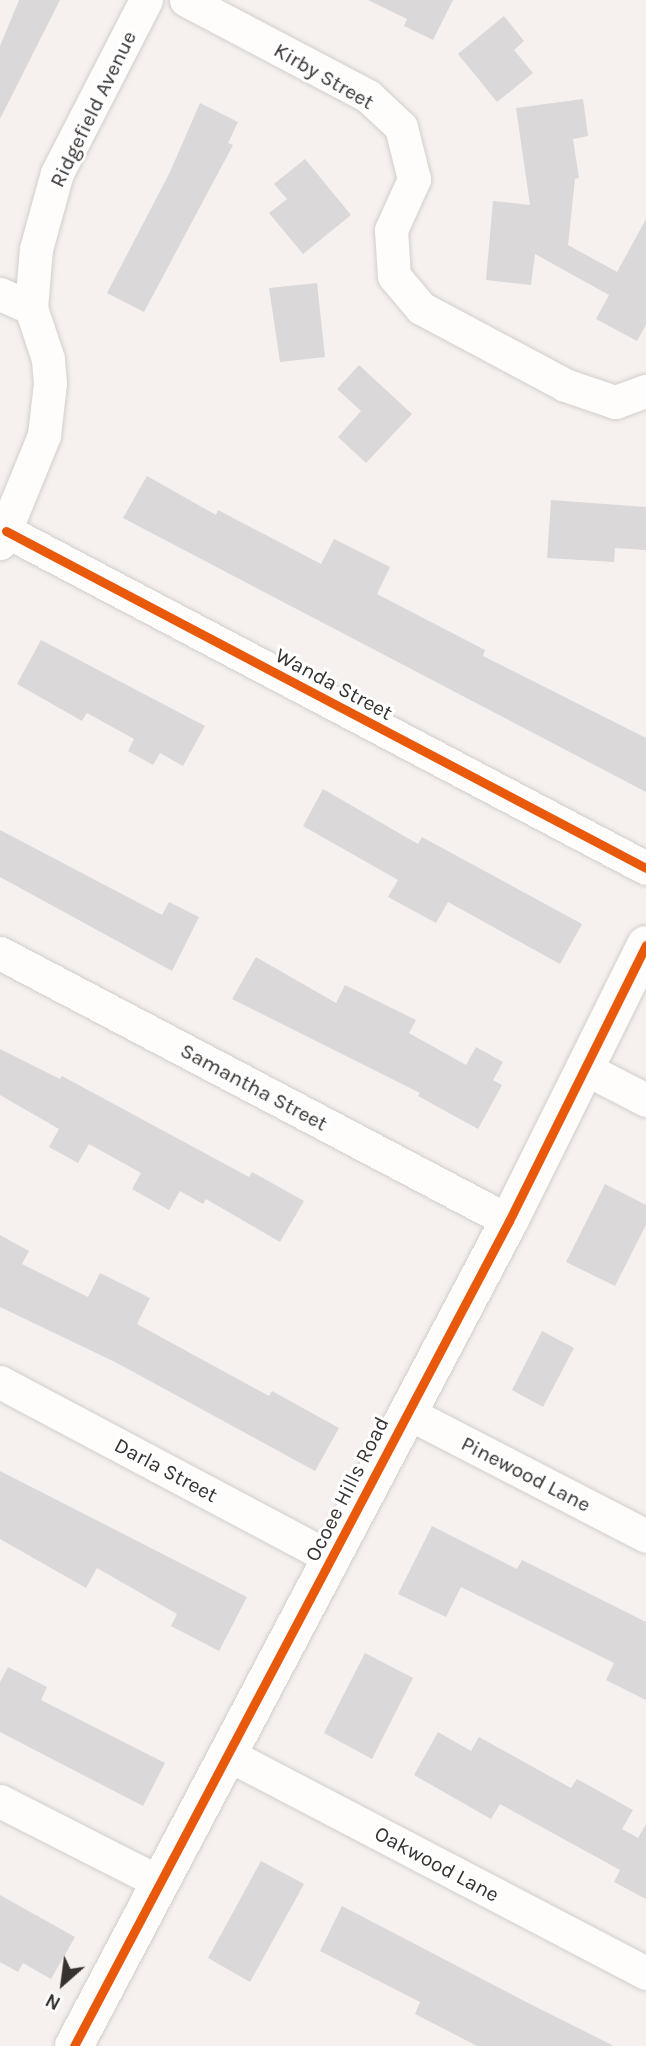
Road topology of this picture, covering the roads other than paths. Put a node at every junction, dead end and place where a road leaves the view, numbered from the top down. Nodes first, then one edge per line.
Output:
1 (146, 0) edge
2 (186, 0) edge
3 (0, 293) edge
4 (31, 308) junction
5 (646, 391) edge
6 (3, 537) edge
7 (646, 868) edge
8 (646, 945) edge
9 (0, 953) edge
10 (584, 1068) junction
11 (646, 1100) edge
12 (509, 1221) junction
13 (0, 1382) edge
14 (406, 1412) junction
15 (646, 1536) edge
16 (331, 1558) junction
17 (229, 1755) junction
18 (0, 1801) edge
19 (161, 1883) junction
20 (646, 1973) edge
21 (74, 2046) edge

1 - 4 street, Ridgefield Avenue
2 - 5 street, Kirby Street
3 - 4 street
4 - 6 street, Ridgefield Avenue
6 - 7 street, Wanda Street
8 - 10 street, Ocoee Hills Road
9 - 12 street, Samantha Street
10 - 11 street
10 - 12 street, Ocoee Hills Road
12 - 14 street, Ocoee Hills Road
13 - 16 street, Darla Street
14 - 15 street, Pinewood Lane
14 - 16 street, Ocoee Hills Road
16 - 17 street, Ocoee Hills Road
17 - 19 street, Ocoee Hills Road
17 - 20 street, Oakwood Lane
18 - 19 street
19 - 21 street, Ocoee Hills Road

